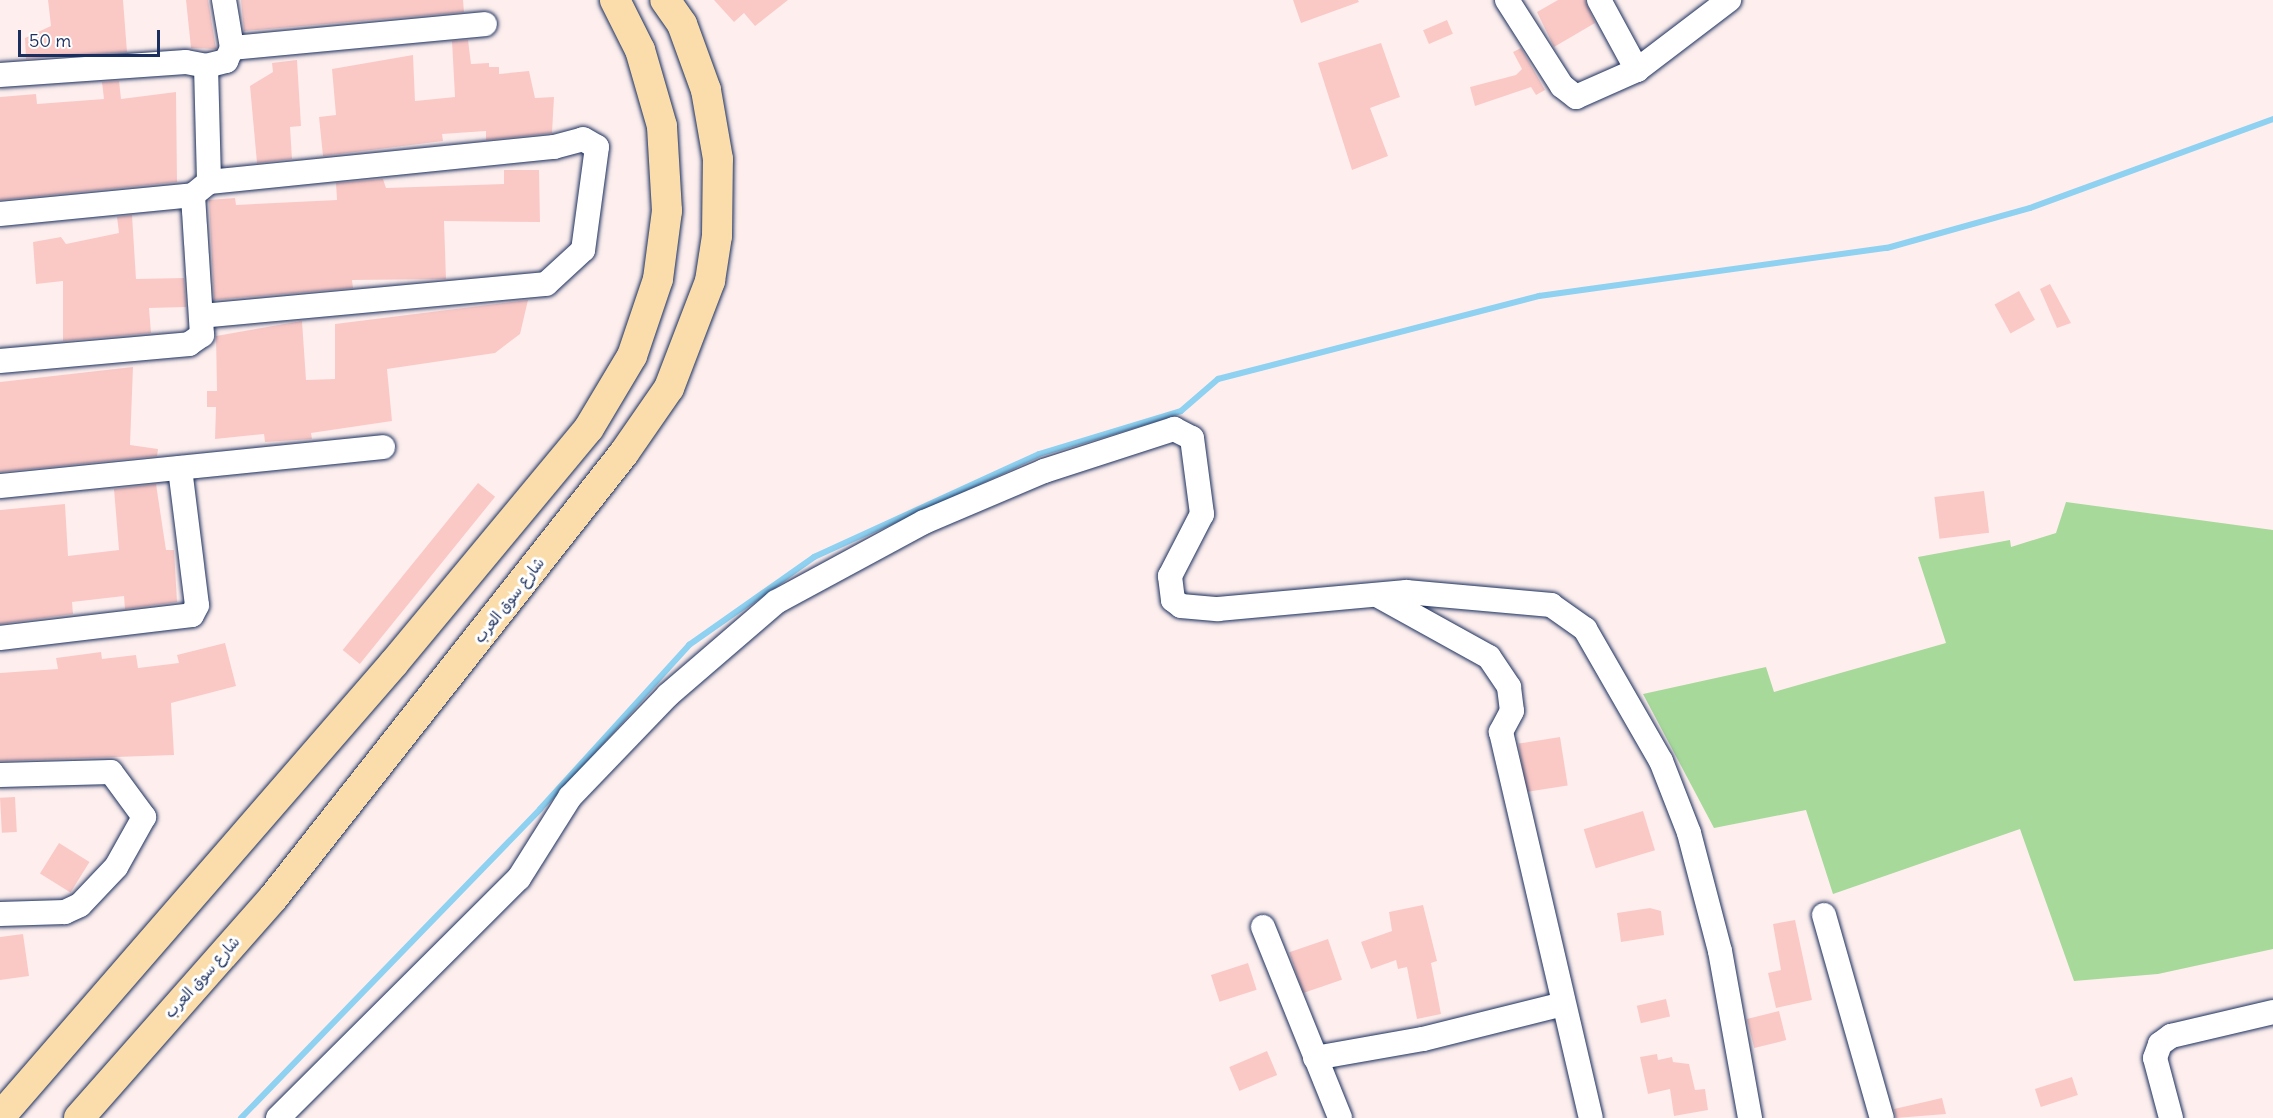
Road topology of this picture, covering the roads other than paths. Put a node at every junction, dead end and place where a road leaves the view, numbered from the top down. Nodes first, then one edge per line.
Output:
1 (224, 0) edge
2 (615, 0) edge
3 (665, 0) edge
4 (1507, 0) edge
5 (1599, 0) edge
6 (1729, 0) edge
7 (485, 24) dead end
8 (232, 48) junction
9 (206, 66) junction
10 (1637, 70) junction
11 (0, 75) edge
12 (201, 188) junction
13 (0, 214) edge
14 (203, 316) junction
15 (0, 360) edge
16 (383, 447) dead end
17 (180, 468) junction
18 (0, 486) edge
19 (1377, 594) junction
20 (0, 638) edge
21 (0, 775) edge
22 (0, 914) edge
23 (1824, 915) dead end
24 (1263, 927) dead end
25 (1563, 1004) junction
26 (2273, 1012) edge
27 (1315, 1058) junction
28 (0, 1117) edge
29 (79, 1118) edge
30 (278, 1118) edge
31 (1340, 1118) edge
32 (1591, 1118) edge
33 (1750, 1118) edge
34 (1882, 1118) edge
35 (2171, 1118) edge

1 - 8 street
2 - 28 main road
3 - 29 main road, شارع سوق العرب
4 - 10 street
5 - 10 street
6 - 10 street
7 - 8 street
8 - 9 street
9 - 11 street
9 - 12 street
12 - 13 street
12 - 14 street
12 - 14 street
14 - 15 street
16 - 17 street
17 - 18 street
17 - 20 street
19 - 25 street
19 - 30 street
19 - 33 street
21 - 22 street
23 - 34 street
24 - 27 street
25 - 27 street
25 - 32 street
26 - 35 street
27 - 31 street

